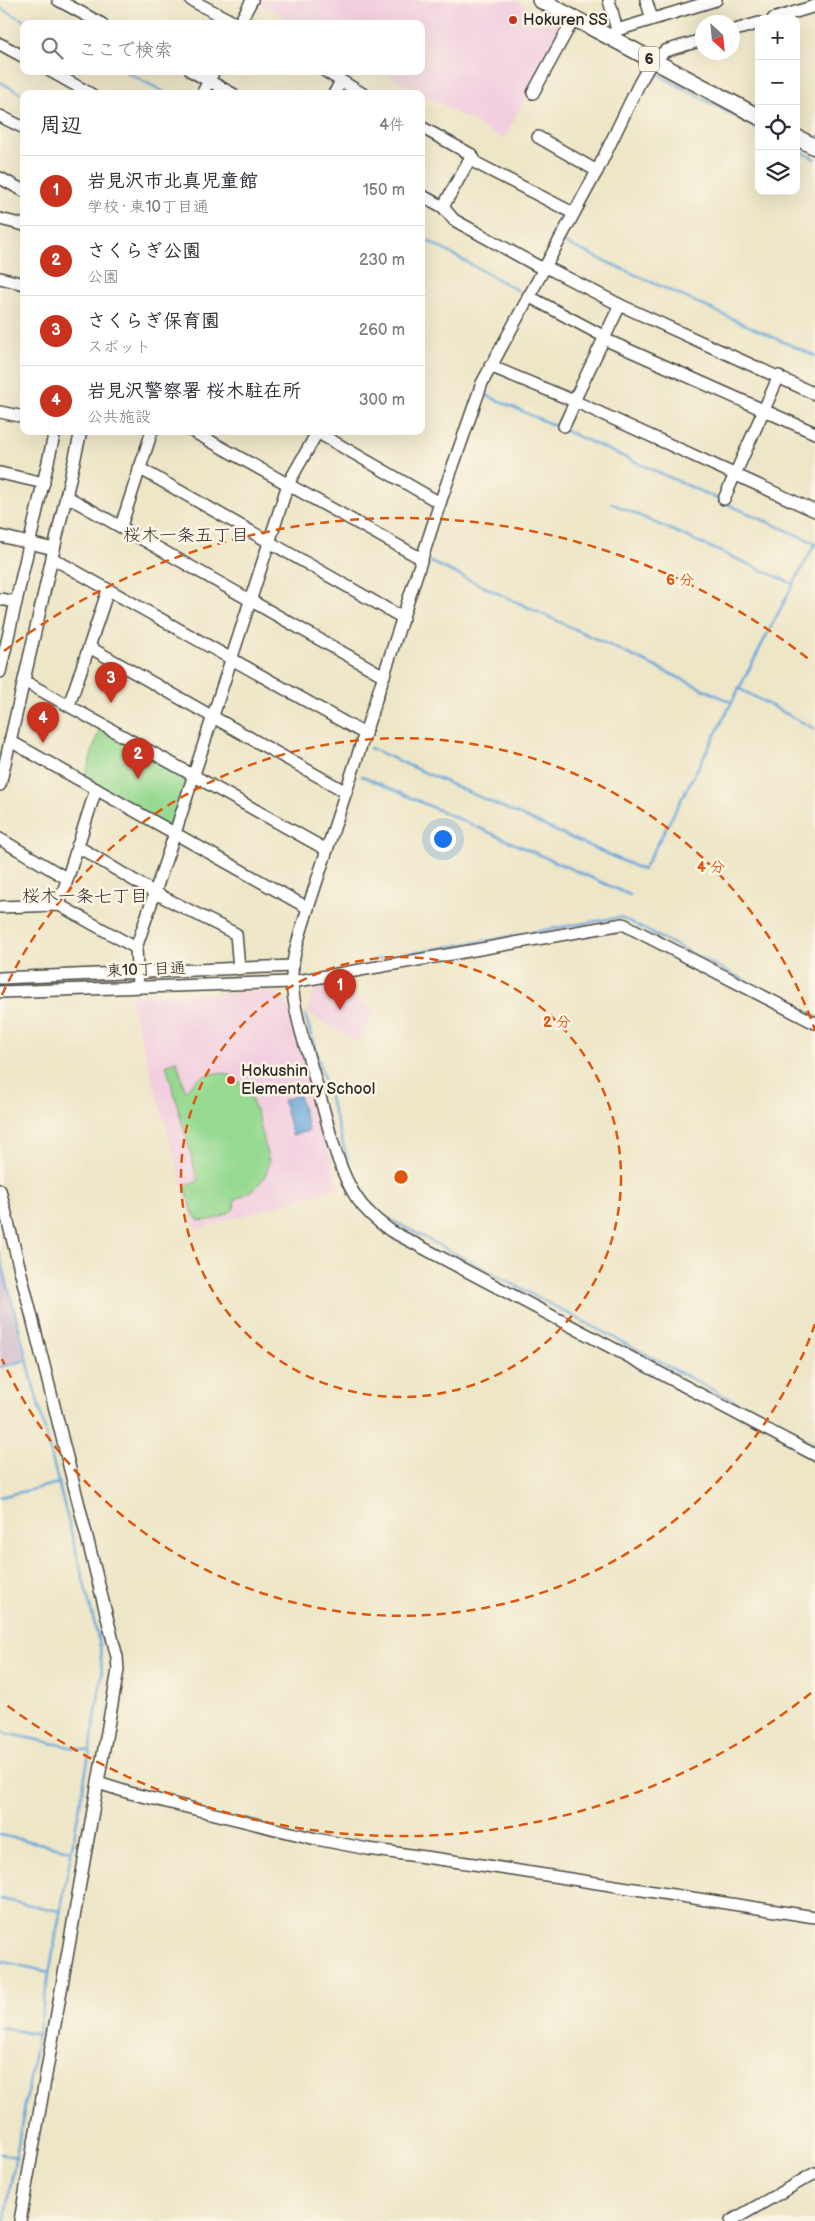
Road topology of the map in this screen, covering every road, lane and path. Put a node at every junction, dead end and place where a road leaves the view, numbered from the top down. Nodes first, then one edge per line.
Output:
1 (58, 0) edge
2 (191, 0) edge
3 (252, 0) edge
4 (540, 0) edge
5 (609, 0) edge
6 (646, 0) edge
7 (716, 0) edge
8 (810, 5) edge
9 (784, 15) edge
10 (574, 18) junction
11 (652, 19) junction
12 (95, 20) edge
13 (230, 20) edge
14 (240, 20) edge
15 (755, 24) edge
16 (740, 29) edge
17 (613, 34) junction
18 (695, 42) edge
19 (0, 44) edge
20 (20, 55) edge
21 (652, 61) junction
22 (57, 75) edge
23 (332, 75) edge
24 (211, 76) edge
25 (340, 81) junction
26 (84, 90) edge
27 (204, 90) edge
28 (228, 90) edge
29 (336, 90) edge
30 (356, 90) edge
31 (533, 93) dead end
32 (755, 115) edge
33 (0, 116) edge
34 (20, 126) edge
35 (425, 129) edge
36 (538, 137) dead end
37 (800, 139) edge
38 (815, 147) edge
39 (472, 155) junction
40 (597, 171) junction
41 (0, 178) edge
42 (20, 189) edge
43 (425, 198) edge
44 (443, 207) junction
45 (573, 212) junction
46 (0, 219) edge
47 (20, 224) edge
48 (544, 267) junction
49 (0, 278) edge
50 (20, 283) edge
51 (528, 296) junction
52 (620, 305) junction
53 (605, 338) junction
54 (490, 366) junction
55 (779, 376) junction
56 (815, 394) edge
57 (574, 401) junction
58 (764, 410) junction
59 (0, 412) edge
60 (20, 416) edge
61 (564, 426) dead end
62 (815, 433) edge
63 (54, 435) edge
64 (80, 435) edge
65 (151, 435) edge
66 (199, 435) edge
67 (314, 435) edge
68 (321, 435) edge
69 (139, 468) junction
70 (0, 473) edge
71 (735, 475) junction
72 (44, 483) junction
73 (288, 484) junction
74 (66, 496) junction
75 (724, 499) dead end
76 (440, 503) junction
77 (815, 511) edge
78 (121, 526) junction
79 (0, 536) edge
80 (269, 542) junction
81 (30, 544) junction
82 (53, 553) junction
83 (422, 559) junction
84 (108, 590) junction
85 (0, 599) edge
86 (250, 601) junction
87 (16, 602) junction
88 (403, 618) junction
89 (89, 647) junction
90 (231, 660) junction
91 (1, 666) edge
92 (384, 676) junction
93 (24, 680) junction
94 (68, 706) junction
95 (212, 717) junction
96 (365, 734) junction
97 (10, 741) junction
98 (194, 776) junction
99 (0, 785) edge
100 (96, 789) junction
101 (346, 792) junction
102 (175, 833) junction
103 (0, 839) edge
104 (77, 846) junction
105 (327, 850) junction
106 (66, 878) junction
107 (155, 893) junction
108 (59, 905) junction
109 (0, 907) edge
110 (308, 908) junction
111 (136, 948) junction
112 (293, 966) junction
113 (238, 969) junction
114 (138, 974) junction
115 (0, 978) edge
116 (292, 982) junction
117 (138, 986) junction
118 (0, 992) edge
119 (815, 1023) edge
120 (0, 1190) edge
121 (815, 1455) edge
122 (98, 1783) junction
123 (815, 1918) edge
124 (815, 2173) edge
125 (20, 2221) edge
126 (731, 2221) edge

1 - 12 street
2 - 13 street
3 - 14 street
4 - 10 main road, 6
5 - 17 street
6 - 11 street
7 - 11 street
8 - 9 street
10 - 17 main road, 6
10 - 31 street
11 - 17 street
15 - 16 street
17 - 21 main road, 6
18 - 21 street
19 - 20 street
21 - 32 main road, 6
21 - 40 street
22 - 26 street
23 - 25 street
24 - 27 street
24 - 28 street
25 - 29 street
25 - 30 street
33 - 34 street
35 - 39 street
36 - 40 street
37 - 38 main road
39 - 44 street
39 - 45 street
40 - 45 street
41 - 42 street
43 - 44 street
44 - 48 street
45 - 48 street
46 - 47 street
48 - 51 street
48 - 52 street
49 - 50 street
51 - 53 street
51 - 54 street
52 - 53 street
52 - 55 street
53 - 57 street
53 - 58 street
54 - 57 street
54 - 76 street
55 - 56 street
55 - 58 street
57 - 61 street
57 - 71 street
58 - 62 street
58 - 71 street
59 - 60 street
63 - 72 street
64 - 74 street
65 - 69 street
66 - 73 street
67 - 73 street
68 - 76 street
69 - 78 street
69 - 80 street
70 - 72 street
71 - 75 street
71 - 77 street
72 - 81 street
73 - 80 street
73 - 83 street
74 - 78 street
74 - 82 street
76 - 83 street
78 - 86 street
79 - 81 street
80 - 86 street
80 - 88 street
81 - 82 street
81 - 87 street
82 - 84 street
82 - 93 street
83 - 88 street
84 - 89 street
84 - 90 street
85 - 87 street
86 - 90 street
86 - 92 street
87 - 91 street
88 - 92 street
89 - 94 street
89 - 95 street
90 - 95 street
90 - 96 street
92 - 96 street
93 - 94 street
93 - 97 street
94 - 98 street
95 - 98 street
95 - 101 street
96 - 101 street
97 - 99 street
97 - 100 street
98 - 102 street
98 - 105 street
100 - 102 street
100 - 104 street
101 - 105 street
102 - 107 street
102 - 110 street
103 - 106 street
104 - 106 street
104 - 107 street
105 - 110 street
106 - 108 street
107 - 111 street
107 - 113 street
108 - 109 street
108 - 111 street
110 - 112 street
111 - 114 street
112 - 113 street
112 - 116 street
113 - 114 street
114 - 115 street
114 - 117 street
116 - 117 street, 東10丁目通
116 - 119 street, 東10丁目通
116 - 121 street
117 - 118 street, 東10丁目通
120 - 122 street
122 - 123 street
122 - 125 street
124 - 126 street

